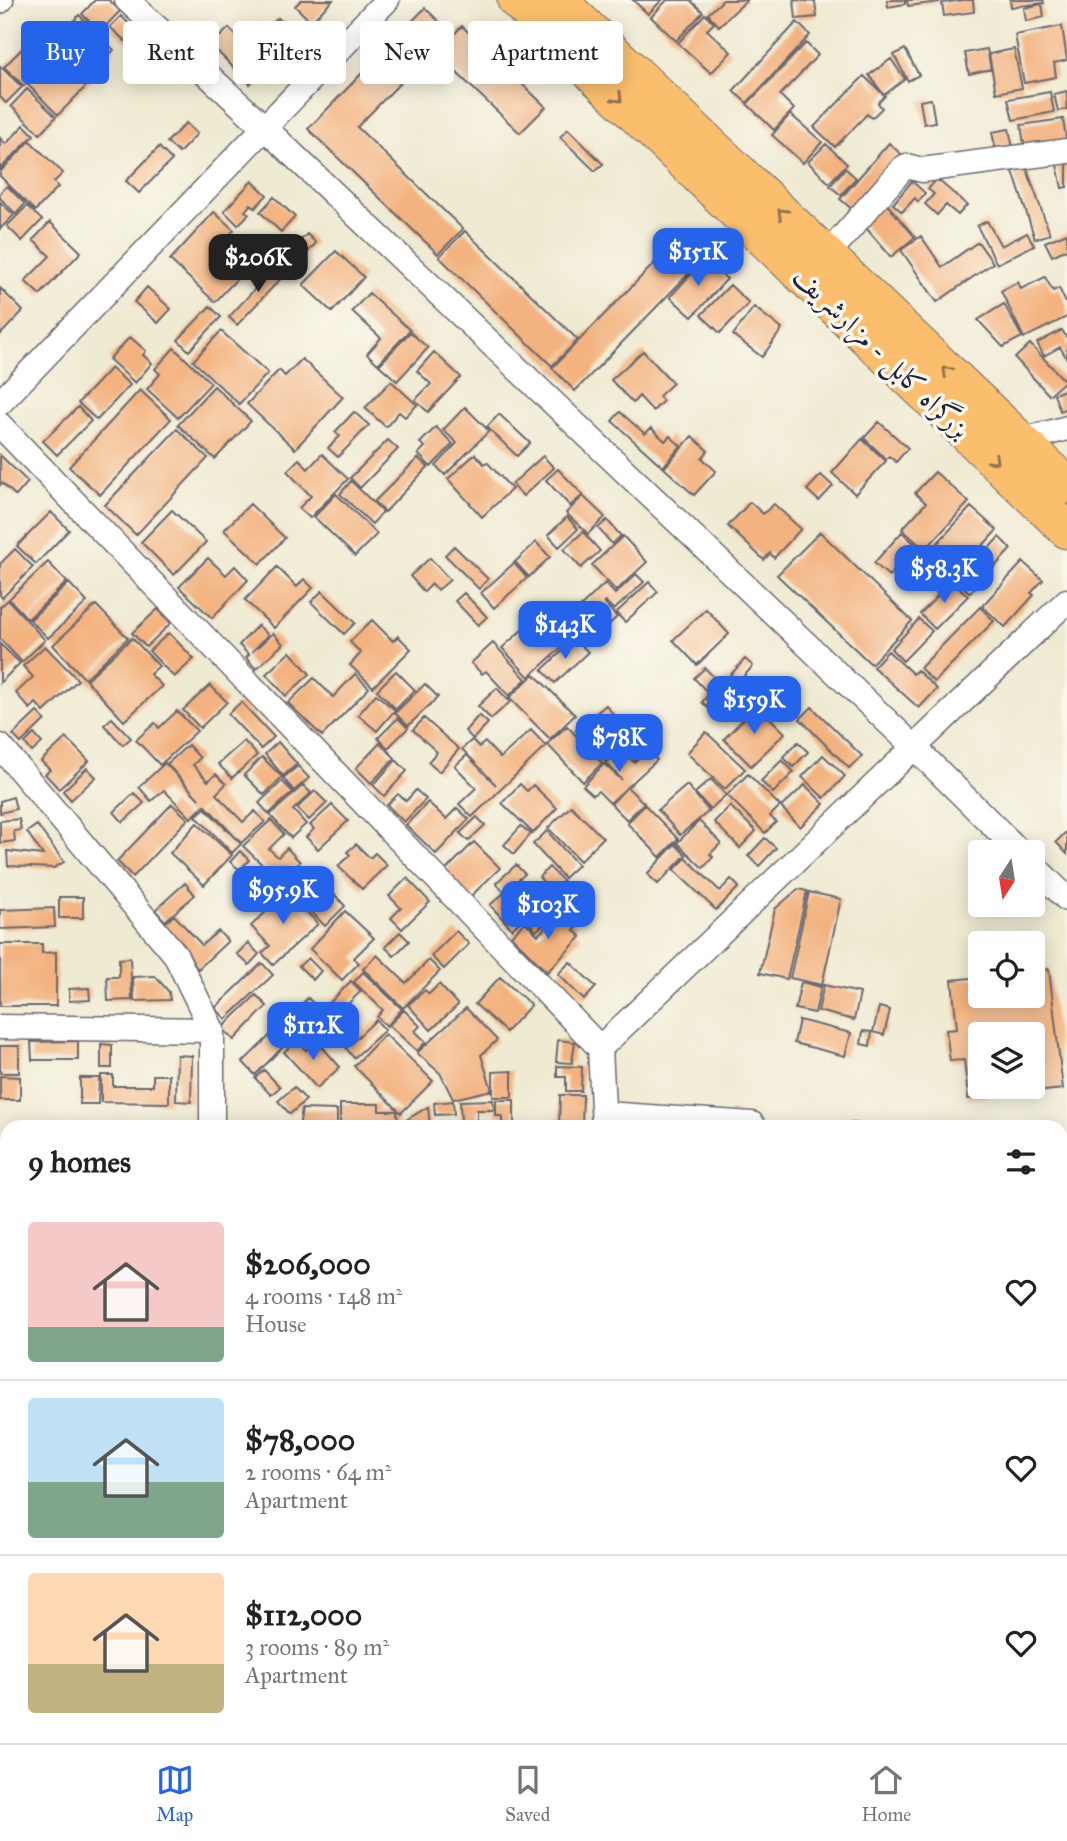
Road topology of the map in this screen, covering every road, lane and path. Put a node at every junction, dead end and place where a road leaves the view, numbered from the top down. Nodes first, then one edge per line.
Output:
1 (127, 0) edge
2 (387, 0) edge
3 (516, 0) edge
4 (558, 0) edge
5 (265, 128) junction
6 (1067, 151) edge
7 (826, 256) junction
8 (0, 403) edge
9 (0, 425) edge
10 (1067, 428) edge
11 (1020, 441) junction
12 (1067, 485) edge
13 (1067, 530) edge
14 (1067, 601) edge
15 (0, 746) edge
16 (914, 747) junction
17 (1008, 840) edge
18 (1045, 877) edge
19 (1067, 899) edge
20 (0, 1027) edge
21 (212, 1030) junction
22 (600, 1048) junction
23 (212, 1120) edge
24 (605, 1120) edge

1 - 5 street
2 - 5 street
3 -> 13 highway, بزرگراه کابل - مزارشریف
7 -> 4 highway, بزرگراه کابل - مزارشریف
5 - 8 street
5 - 16 street
6 - 7 street
11 -> 7 highway, بزرگراه کابل - مزارشریف
9 - 22 street
10 - 11 street
11 - 12 highway, بزرگراه کابل - مزارشریف
14 - 16 street
15 - 21 street
16 - 17 street
16 - 22 street
18 - 19 street
20 - 21 street
21 - 23 street
22 - 24 street

